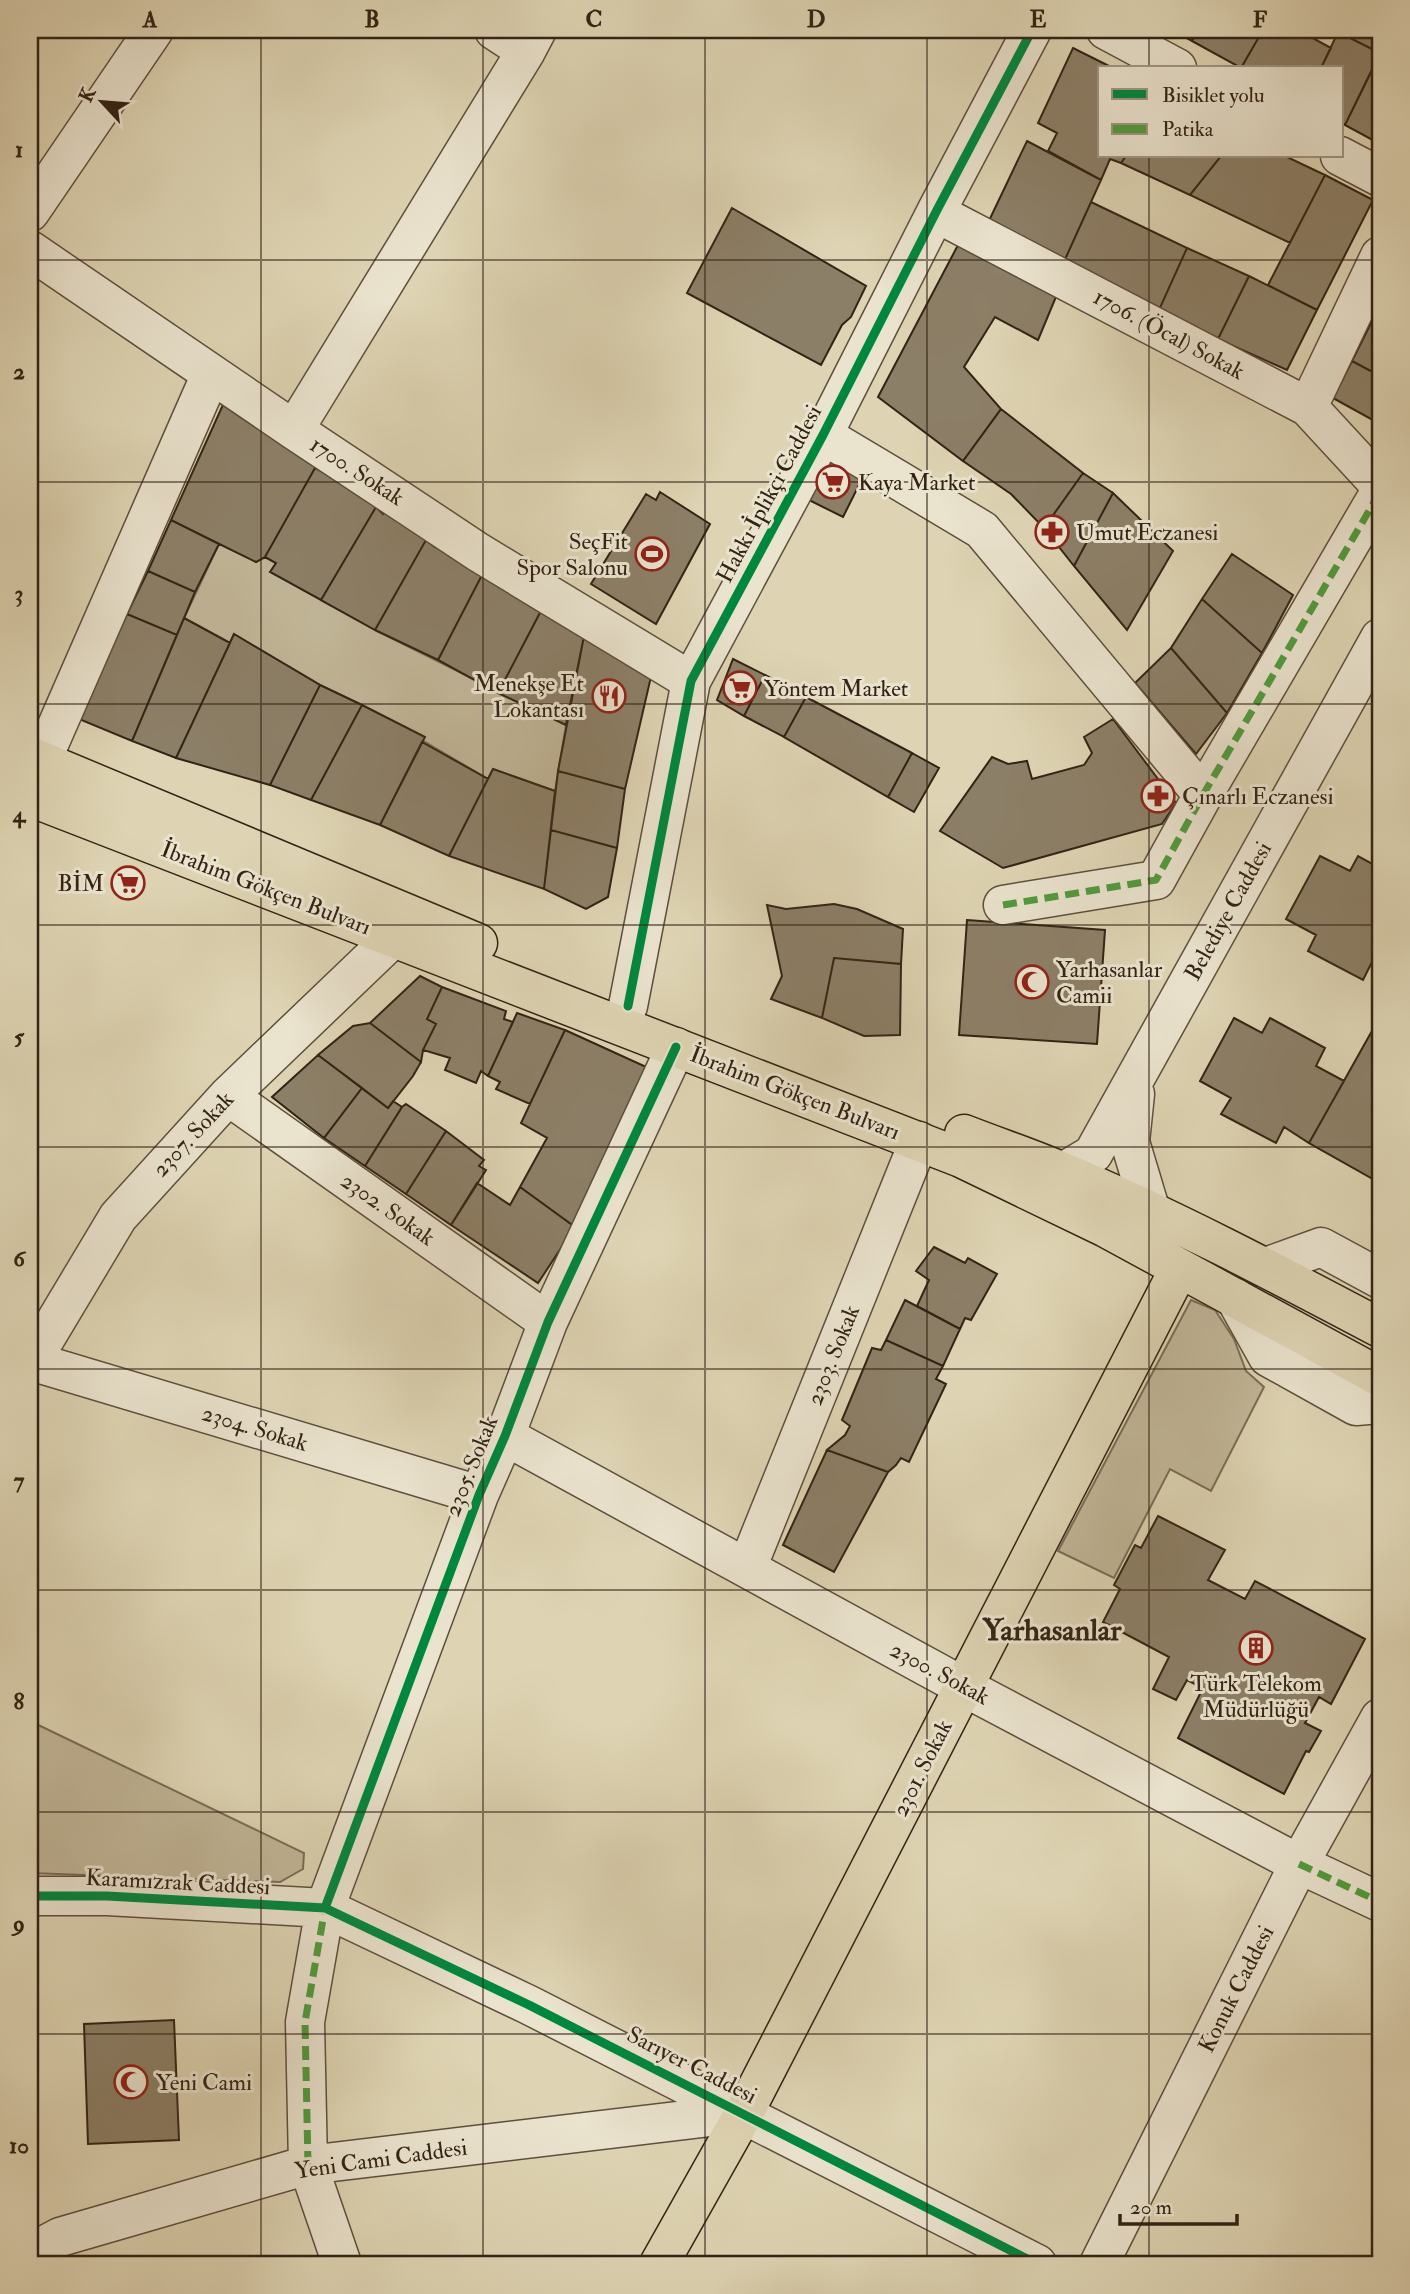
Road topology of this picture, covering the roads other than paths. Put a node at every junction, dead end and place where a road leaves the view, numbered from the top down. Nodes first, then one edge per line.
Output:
1 (154, 30) edge
2 (494, 30) edge
3 (1032, 30) edge
4 (1106, 30) edge
5 (532, 40) edge
6 (1173, 66) edge
7 (1344, 158) edge
8 (1380, 177) edge
9 (937, 210) junction
10 (30, 212) edge
11 (30, 250) edge
12 (1380, 256) edge
13 (211, 374) junction
14 (1308, 407) junction
15 (294, 430) junction
16 (823, 435) junction
17 (1380, 485) edge
18 (1380, 492) edge
19 (1380, 638) edge
20 (691, 681) junction
21 (36, 758) edge
22 (1203, 795) junction
23 (30, 797) edge
24 (1003, 905) dead end
25 (394, 937) junction
26 (628, 1006) junction
27 (676, 1047) junction
28 (1137, 1078) junction
29 (228, 1096) junction
30 (919, 1141) junction
31 (1063, 1172) junction
32 (1151, 1212) junction
33 (1266, 1267) junction
34 (1179, 1269) junction
35 (1380, 1279) edge
36 (1235, 1298) junction
37 (548, 1322) junction
38 (1380, 1328) edge
39 (30, 1362) edge
40 (1380, 1377) edge
41 (1380, 1405) edge
42 (505, 1436) junction
43 (479, 1495) junction
44 (747, 1568) junction
45 (964, 1687) junction
46 (1380, 1718) edge
47 (1299, 1864) junction
48 (30, 1896) edge
49 (1380, 1902) edge
50 (325, 1908) junction
51 (744, 2113) junction
52 (308, 2165) junction
53 (30, 2253) edge
54 (342, 2264) edge
55 (659, 2264) edge
56 (1037, 2264) edge
57 (1098, 2264) edge

1 - 10 street
2 - 5 street
3 - 9 street, Hakkı İplikçi Caddesi
4 - 6 street
5 - 15 street
7 - 8 street
9 - 14 street, 1706. (Öcal) Sokak
9 - 16 street, Hakkı İplikçi Caddesi
11 - 13 street, 1700. Sokak
12 - 14 street
13 - 15 street, 1700. Sokak
13 - 21 street
14 - 17 street, 1706. (Öcal) Sokak
15 - 20 street, 1700. Sokak
16 - 20 street, Hakkı İplikçi Caddesi
16 - 22 street
18 - 22 street
19 - 28 street, Belediye Caddesi
20 - 26 street, Hakkı İplikçi Caddesi
21 - 26 main road, İbrahim Gökçen Bulvarı
22 - 24 street
23 - 25 main road, İbrahim Gökçen Bulvarı
25 - 27 main road, İbrahim Gökçen Bulvarı
25 - 29 street, 2307. Sokak
26 - 31 main road, İbrahim Gökçen Bulvarı
27 - 30 main road, İbrahim Gökçen Bulvarı
27 - 37 street, 2305. Sokak
28 - 31 street, Belediye Caddesi
28 - 32 street
29 - 37 street, 2302. Sokak
29 - 39 street, 2307. Sokak
30 - 34 main road, İbrahim Gökçen Bulvarı
30 - 44 street, 2303. Sokak
31 - 32 main road, İbrahim Gökçen Bulvarı
32 - 33 main road, İbrahim Gökçen Bulvarı
32 - 34 street
33 - 35 street
33 - 38 main road, İbrahim Gökçen Bulvarı
34 - 36 main road, İbrahim Gökçen Bulvarı
34 - 45 main road, 2301. Sokak
36 - 40 main road, İbrahim Gökçen Bulvarı
36 - 41 street
37 - 42 street, 2305. Sokak
39 - 43 street, 2304. Sokak
42 - 43 street, 2305. Sokak
42 - 44 street, 2300. Sokak
43 - 50 street, 2305. Sokak
44 - 45 street, 2300. Sokak
45 - 47 street, 2300. Sokak
45 - 51 main road, 2301. Sokak
46 - 47 street, Konuk Caddesi
47 - 49 street, 2300. Sokak
47 - 57 street, Konuk Caddesi
48 - 50 street, Karamızrak Caddesi
50 - 51 street, Sarıyer Caddesi
50 - 52 street, 2305. Sokak
51 - 52 street, Yeni Cami Caddesi
51 - 55 main road, 2301. Sokak
51 - 56 street, Sarıyer Caddesi
52 - 53 street, Yeni Cami Caddesi
52 - 54 street, 2305. Sokak

